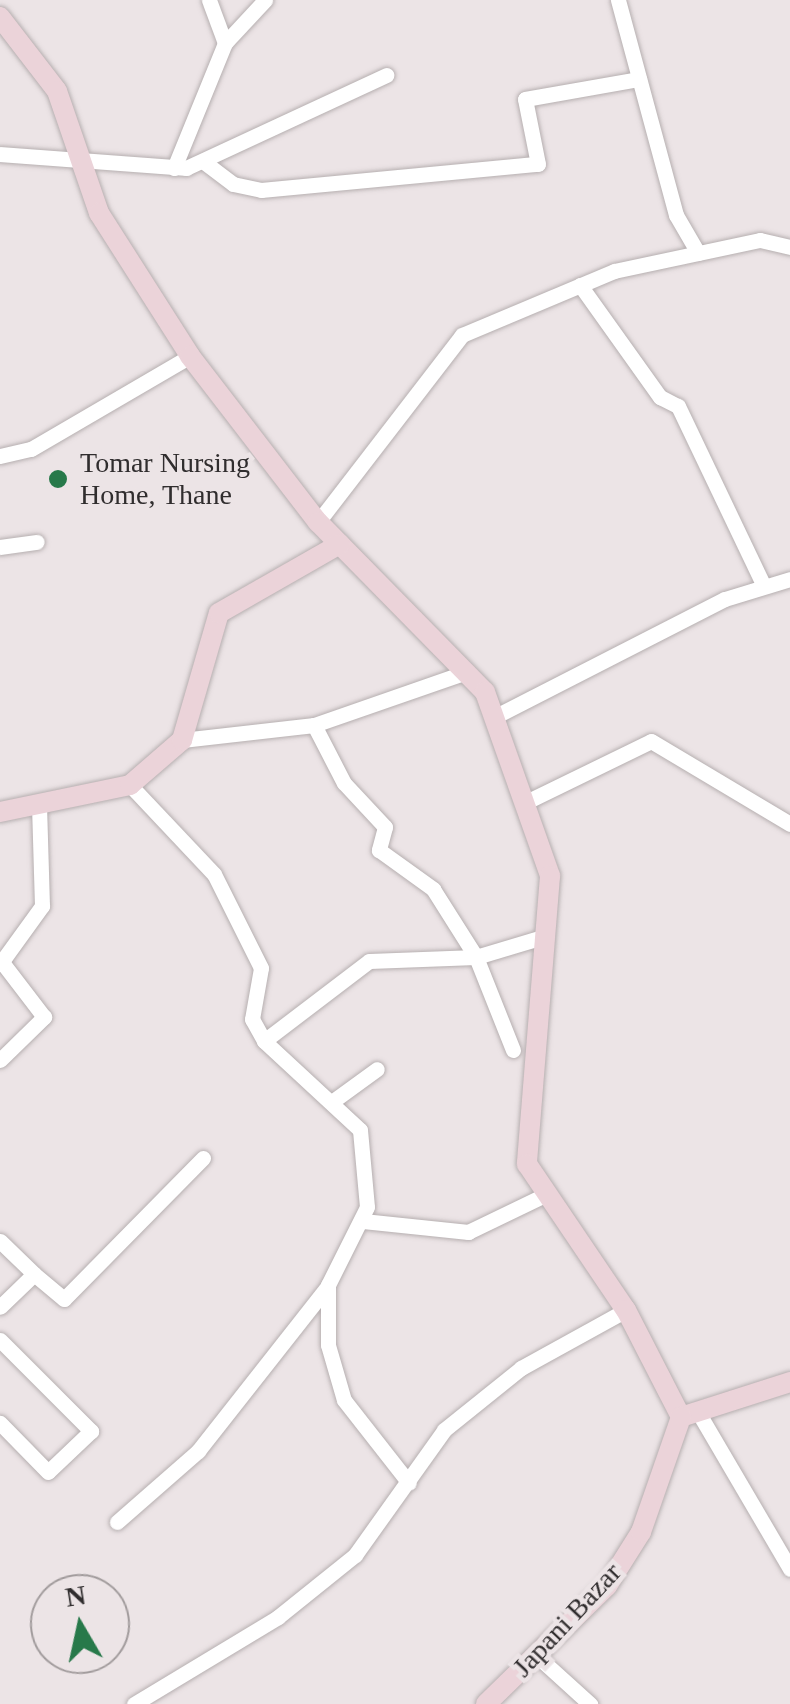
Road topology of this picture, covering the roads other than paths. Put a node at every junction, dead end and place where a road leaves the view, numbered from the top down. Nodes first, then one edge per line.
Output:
1 (209, 0) edge
2 (265, 0) edge
3 (618, 0) edge
4 (0, 17) edge
5 (225, 43) junction
6 (386, 75) dead end
7 (639, 79) junction
8 (0, 154) edge
9 (204, 162) junction
10 (83, 165) junction
11 (174, 168) junction
12 (790, 247) edge
13 (698, 253) junction
14 (580, 285) junction
15 (190, 356) junction
16 (0, 456) edge
17 (318, 522) junction
18 (37, 542) dead end
19 (340, 544) junction
20 (0, 548) edge
21 (790, 579) edge
22 (764, 586) junction
23 (466, 672) junction
24 (494, 717) junction
25 (314, 725) junction
26 (182, 740) junction
27 (130, 785) junction
28 (524, 803) junction
29 (39, 804) junction
30 (0, 812) edge
31 (790, 824) edge
32 (546, 936) junction
33 (476, 958) junction
34 (1, 963) edge
35 (264, 1041) junction
36 (513, 1050) dead end
37 (0, 1060) edge
38 (377, 1069) dead end
39 (332, 1101) junction
40 (203, 1158) dead end
41 (547, 1194) junction
42 (363, 1221) junction
43 (0, 1241) edge
44 (34, 1274) junction
45 (328, 1286) junction
46 (0, 1307) edge
47 (626, 1310) junction
48 (0, 1340) edge
49 (790, 1382) edge
50 (689, 1415) junction
51 (0, 1423) edge
52 (409, 1483) junction
53 (118, 1522) dead end
54 (790, 1570) edge
55 (537, 1656) junction
56 (134, 1704) edge
57 (486, 1704) edge
58 (590, 1704) edge

1 - 5 street
2 - 5 street
3 - 7 street
4 - 10 street
5 - 11 street
6 - 9 street
7 - 9 street
7 - 13 street
8 - 10 street
9 - 11 street
10 - 11 street
10 - 15 street
12 - 13 street
13 - 14 street
14 - 17 street
14 - 22 street
15 - 16 street
15 - 17 street
17 - 19 street
18 - 20 street
19 - 23 street
19 - 26 street
21 - 22 street
22 - 24 street
23 - 24 street
23 - 25 street
24 - 28 street
25 - 26 street
25 - 33 street
26 - 27 street
27 - 29 street
27 - 35 street
28 - 31 street
28 - 32 street
29 - 30 street
29 - 34 street
32 - 33 street
32 - 41 street
33 - 35 street
33 - 36 street
34 - 37 street
35 - 39 street
38 - 39 street
39 - 42 street
40 - 44 street
41 - 42 street
41 - 47 street
42 - 45 street
43 - 44 street
44 - 46 street
45 - 52 street
45 - 53 street
47 - 50 street
47 - 52 street
48 - 51 street
49 - 50 street
50 - 54 street
50 - 55 street, Japani Bazar
52 - 56 street
55 - 57 street, Japani Bazar
55 - 58 street

